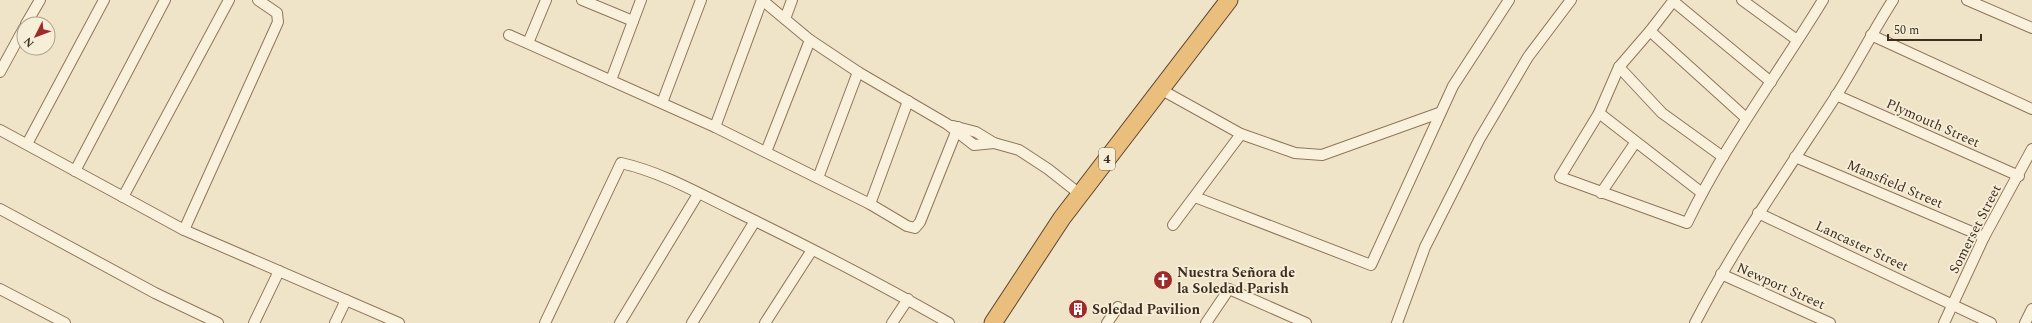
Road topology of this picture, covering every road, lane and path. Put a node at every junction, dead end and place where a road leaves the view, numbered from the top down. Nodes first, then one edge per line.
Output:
1 (40, 0) edge
2 (104, 0) edge
3 (165, 0) edge
4 (229, 0) edge
5 (258, 0) edge
6 (546, 0) edge
7 (582, 0) edge
8 (641, 0) edge
9 (701, 0) edge
10 (762, 0) edge
11 (792, 0) edge
12 (1229, 0) edge
13 (1509, 0) edge
14 (1571, 0) edge
15 (1674, 0) edge
16 (1742, 0) edge
17 (1894, 0) edge
18 (1967, 0) edge
19 (1819, 2) edge
20 (31, 16) edge
21 (785, 19) junction
22 (633, 20) junction
23 (2032, 28) edge
24 (1650, 31) junction
25 (509, 35) dead end
26 (1871, 35) junction
27 (810, 40) junction
28 (1797, 40) junction
29 (16, 43) edge
30 (528, 43) junction
31 (1619, 67) junction
32 (0, 72) edge
33 (858, 72) junction
34 (611, 80) junction
35 (1771, 82) junction
36 (1160, 89) junction
37 (1836, 95) junction
38 (908, 101) junction
39 (662, 103) junction
40 (2032, 109) edge
41 (1439, 113) junction
42 (1599, 113) junction
43 (1746, 118) junction
44 (715, 127) junction
45 (0, 130) edge
46 (957, 130) junction
47 (1241, 134) junction
48 (1635, 143) junction
49 (27, 144) junction
50 (2032, 149) edge
51 (766, 152) junction
52 (1722, 157) junction
53 (1795, 157) junction
54 (75, 171) junction
55 (2019, 176) junction
56 (818, 178) junction
57 (1601, 193) junction
58 (1702, 193) junction
59 (698, 194) junction
60 (1081, 195) junction
61 (123, 197) junction
62 (1195, 197) junction
63 (870, 204) junction
64 (0, 209) edge
65 (1758, 214) junction
66 (755, 221) junction
67 (1173, 225) dead end
68 (184, 230) junction
69 (1984, 237) junction
70 (812, 250) junction
71 (279, 271) junction
72 (1721, 274) junction
73 (0, 289) edge
74 (346, 300) junction
75 (908, 300) junction
76 (1953, 305) junction
77 (1118, 307) dead end
78 (2032, 309) edge
79 (65, 323) edge
80 (218, 323) edge
81 (254, 323) edge
82 (334, 323) edge
83 (400, 323) edge
84 (545, 323) edge
85 (620, 323) edge
86 (692, 323) edge
87 (765, 323) edge
88 (892, 323) edge
89 (949, 323) edge
90 (993, 323) edge
91 (1107, 323) edge
92 (1206, 323) edge
93 (1306, 323) edge
94 (1397, 323) edge
95 (1695, 323) edge
96 (1830, 323) edge
97 (1944, 323) edge
98 (1991, 323) edge
99 (2025, 323) edge

1 - 20 street
2 - 49 street
3 - 54 street
4 - 61 street
5 - 68 street
6 - 30 street
7 - 22 street
8 - 22 street
9 - 39 street
10 - 21 street
10 - 44 street
11 - 21 street
12 - 36 highway, 4
13 - 41 street
14 - 94 street
15 - 24 street
15 - 35 street
16 - 28 street
17 - 26 street
18 - 23 street
19 - 28 street
21 - 27 street
22 - 34 street
24 - 31 street
24 - 43 street
25 - 30 street
26 - 37 street
26 - 40 street
27 - 33 street
27 - 51 street
28 - 35 street
29 - 32 street
30 - 34 street
31 - 42 street
31 - 52 street
33 - 38 street
33 - 56 street
34 - 39 street
35 - 43 street
36 - 47 street
36 - 60 highway, 4
37 - 53 street
37 - 55 street, Plymouth Street
38 - 46 street
38 - 63 street
39 - 44 street
41 - 47 street
41 - 62 street
42 - 48 street
42 - 57 street
43 - 52 street
44 - 51 street
45 - 49 street
46 - 60 street
46 - 63 street
47 - 62 street
48 - 57 street
48 - 58 street
49 - 54 street
50 - 55 street, Somerset Street
51 - 56 street
52 - 58 street
53 - 65 street
53 - 69 street, Mansfield Street
54 - 61 street
55 - 69 street, Somerset Street
56 - 63 street
57 - 58 street
59 - 66 street
59 - 84 street
59 - 85 street
60 - 90 highway, 4
61 - 68 street
62 - 67 street
64 - 80 street
65 - 72 street
65 - 76 street, Lancaster Street
66 - 70 street
66 - 86 street
68 - 71 street
69 - 76 street, Somerset Street
70 - 75 street
70 - 87 street
71 - 74 street
71 - 81 street
72 - 95 street
72 - 96 street, Newport Street
73 - 79 street
74 - 82 street
74 - 83 street
75 - 88 street
75 - 89 street
76 - 97 street, Somerset Street
76 - 98 street, Lancaster Street
77 - 91 street
78 - 99 street
92 - 93 street

